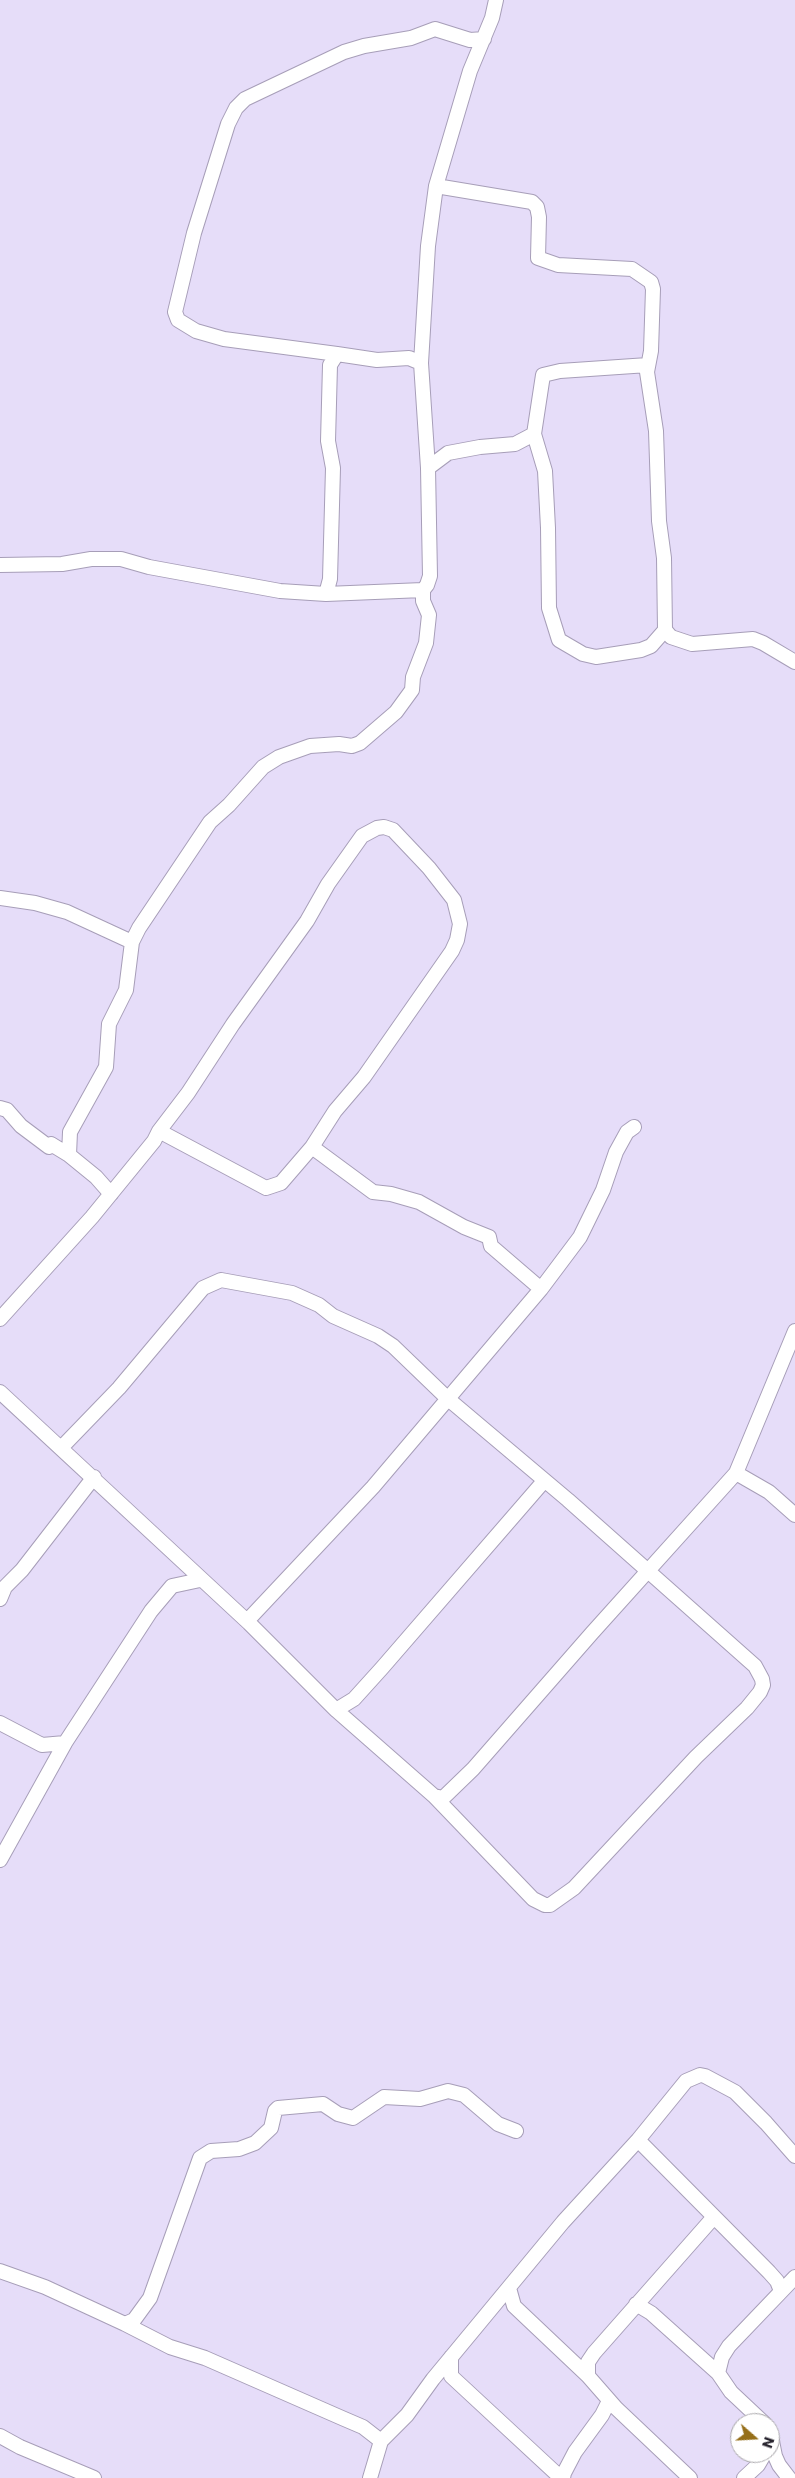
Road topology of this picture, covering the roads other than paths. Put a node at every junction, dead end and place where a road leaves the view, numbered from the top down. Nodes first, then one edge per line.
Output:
1 (496, 0) edge
2 (484, 40) junction
3 (436, 186) junction
4 (337, 354) junction
5 (421, 363) junction
6 (648, 365) junction
7 (534, 434) junction
8 (428, 468) junction
9 (0, 565) edge
10 (422, 590) junction
11 (326, 594) junction
12 (665, 630) junction
13 (795, 662) edge
14 (0, 898) edge
15 (132, 942) junction
16 (0, 1108) edge
17 (634, 1127) dead end
18 (160, 1131) junction
19 (312, 1147) junction
20 (69, 1155) junction
21 (111, 1194) junction
22 (541, 1290) junction
23 (0, 1319) edge
24 (795, 1331) edge
25 (0, 1392) edge
26 (447, 1398) junction
27 (61, 1448) junction
28 (736, 1473) junction
29 (94, 1477) junction
30 (544, 1481) junction
31 (795, 1515) edge
32 (178, 1559) junction
33 (648, 1571) junction
34 (200, 1580) junction
35 (172, 1586) junction
36 (2, 1589) edge
37 (247, 1621) junction
38 (336, 1710) junction
39 (0, 1723) edge
40 (65, 1743) junction
41 (42, 1745) junction
42 (53, 1764) junction
43 (434, 1796) junction
44 (0, 1860) edge
45 (516, 2131) dead end
46 (638, 2140) junction
47 (795, 2156) edge
48 (713, 2218) junction
49 (0, 2271) edge
50 (786, 2283) edge
51 (509, 2288) junction
52 (497, 2302) junction
53 (636, 2304) junction
54 (514, 2306) junction
55 (125, 2324) junction
56 (451, 2358) junction
57 (718, 2373) junction
58 (588, 2376) junction
59 (609, 2401) junction
60 (753, 2413) edge
61 (0, 2436) edge
62 (382, 2441) junction
63 (755, 2463) edge
64 (779, 2465) edge
65 (94, 2478) edge
66 (370, 2478) edge
67 (562, 2478) edge
68 (690, 2478) edge
69 (744, 2478) edge
70 (789, 2478) edge

1 - 2 street
2 - 3 street
2 - 4 street
3 - 5 street
3 - 6 street
4 - 5 street
4 - 11 street
5 - 8 street
6 - 7 street
6 - 12 street
7 - 8 street
7 - 12 street
8 - 10 street
9 - 11 street
10 - 11 street
10 - 15 street
12 - 13 street
14 - 15 street
15 - 20 street
16 - 20 street
17 - 22 street
18 - 19 street
18 - 19 street
18 - 21 street
19 - 22 street
20 - 21 street
21 - 23 street
22 - 26 street
24 - 28 street
25 - 27 street
26 - 27 street
26 - 30 street
26 - 37 street
27 - 29 street
28 - 31 street
28 - 33 street
29 - 32 street
29 - 36 street
30 - 33 street
30 - 38 street
32 - 34 street
32 - 35 street
33 - 43 street
33 - 43 street
34 - 35 street
34 - 37 street
35 - 40 street
37 - 38 street
38 - 43 street
39 - 41 street
40 - 41 street
40 - 42 street
41 - 42 street
42 - 44 street
45 - 55 street
46 - 47 street
46 - 48 street
46 - 51 street
48 - 50 street
48 - 53 street
49 - 55 street
50 - 57 street
51 - 52 street
51 - 54 street
52 - 54 street
52 - 56 street
53 - 57 street
53 - 58 street
54 - 58 street
55 - 62 street
56 - 62 street
56 - 67 street
57 - 60 street
58 - 59 street
59 - 67 street
59 - 68 street
61 - 65 street
62 - 66 street
63 - 69 street
64 - 70 street

